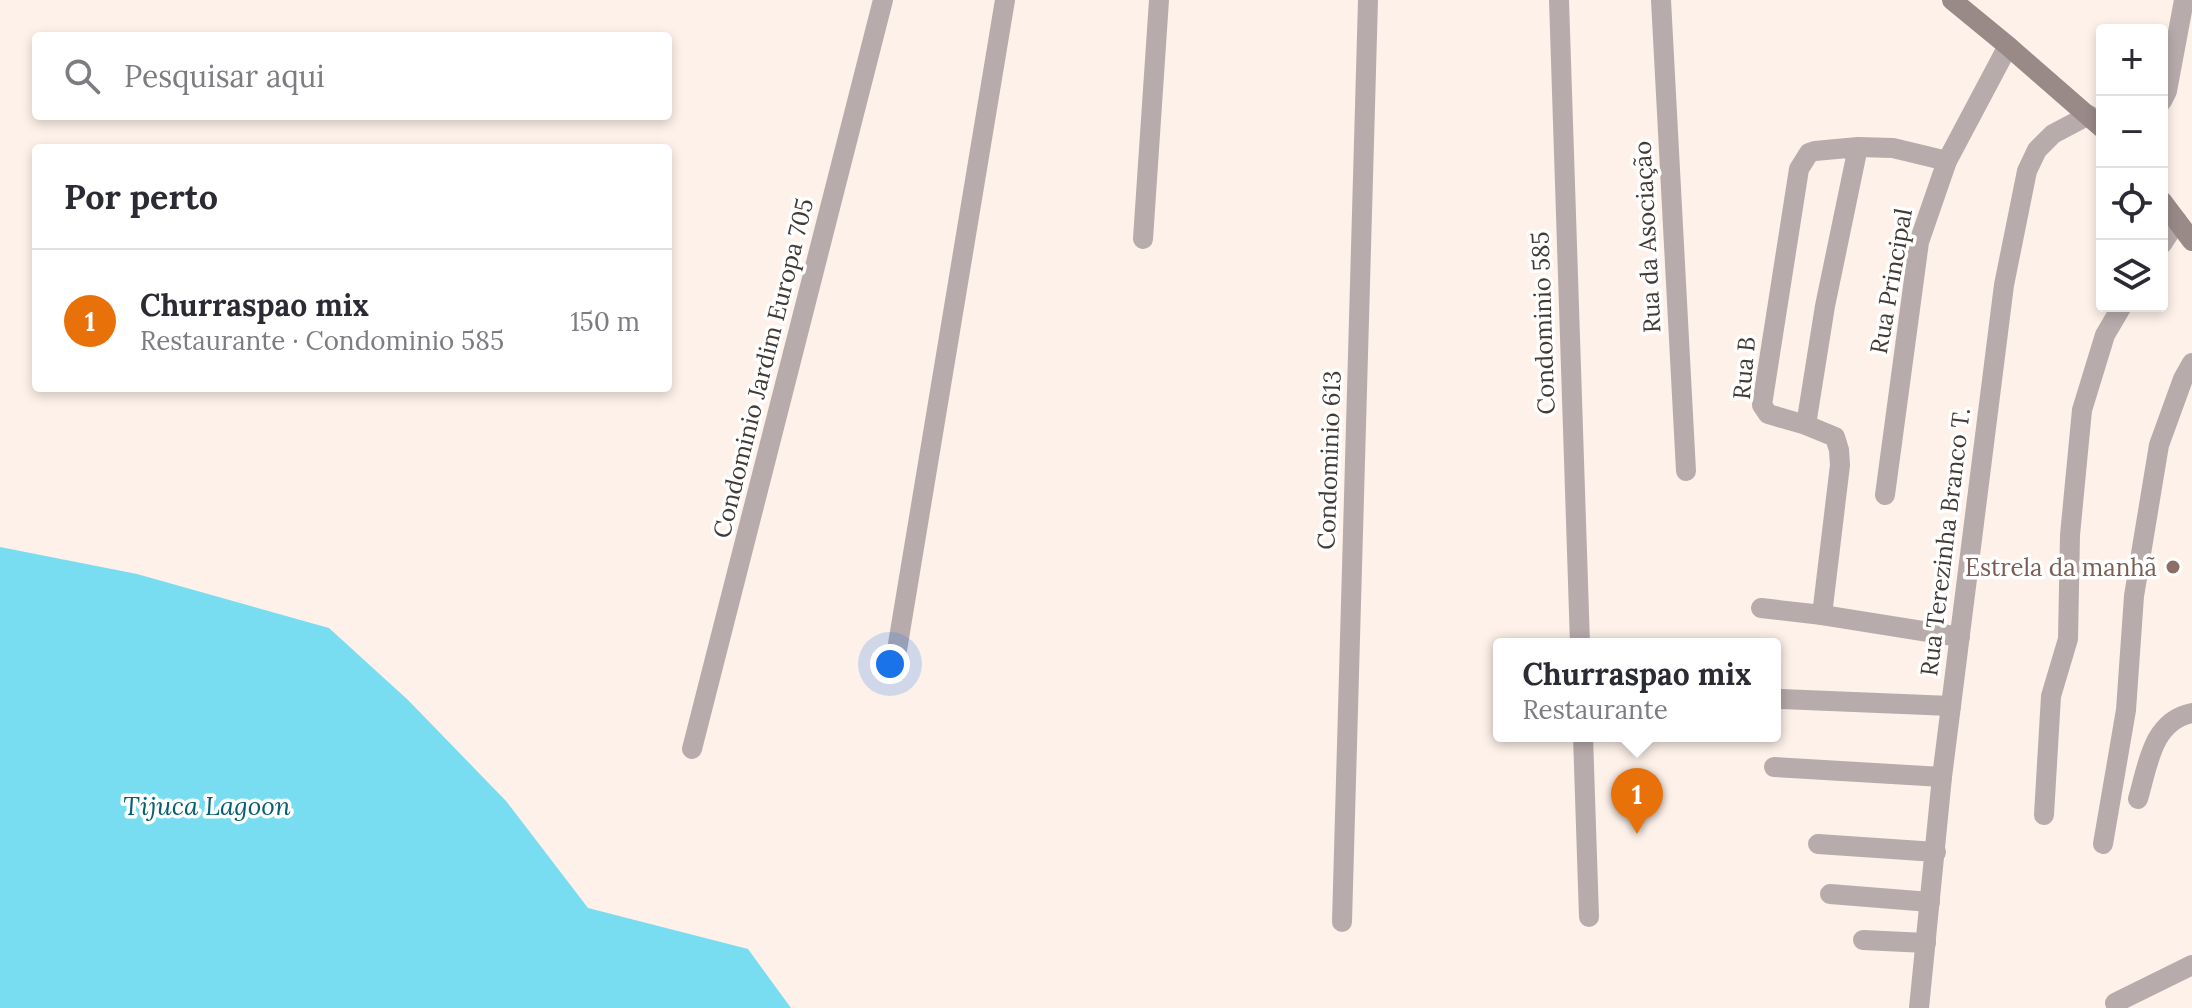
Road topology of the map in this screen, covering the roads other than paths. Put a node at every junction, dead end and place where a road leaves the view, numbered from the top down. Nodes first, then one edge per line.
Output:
1 (883, 0) edge
2 (1005, 0) edge
3 (1159, 0) edge
4 (1368, 0) edge
5 (1559, 0) edge
6 (1661, 0) edge
7 (1952, 0) edge
8 (2184, 0) edge
9 (2008, 46) junction
10 (2164, 96) edge
11 (2096, 122) edge
12 (1858, 147) junction
13 (1947, 161) junction
14 (2168, 209) edge
15 (2177, 221) junction
16 (1143, 239) dead end
17 (2165, 240) edge
18 (2192, 241) edge
19 (2118, 312) edge
20 (2192, 363) edge
21 (1806, 425) junction
22 (1686, 471) dead end
23 (1885, 495) dead end
24 (1761, 608) dead end
25 (1822, 615) junction
26 (1960, 637) junction
27 (1580, 638) edge
28 (896, 656) dead end
29 (1781, 699) dead end
30 (1951, 706) junction
31 (2192, 713) edge
32 (1583, 742) edge
33 (692, 749) dead end
34 (1774, 767) dead end
35 (1942, 777) junction
36 (2138, 799) dead end
37 (2044, 815) dead end
38 (1818, 844) dead end
39 (2103, 844) dead end
40 (1936, 852) junction
41 (1830, 894) dead end
42 (1930, 902) junction
43 (1589, 917) dead end
44 (1342, 922) dead end
45 (1863, 940) dead end
46 (1926, 943) junction
47 (2192, 965) edge
48 (2115, 1003) dead end
49 (1919, 1008) edge

1 - 33 street, Condominio Jardim Europa 705
2 - 28 street
3 - 16 street
4 - 44 street, Condominio 613
5 - 27 street, Condominio 585
6 - 22 street, Rua da Asociação
7 - 9 main road
8 - 10 street
9 - 11 main road
9 - 13 street, Rua Principal
11 - 26 street, Rua Terezinha Branco T.
12 - 13 street, Rua B
12 - 21 street
12 - 21 street, Rua B
13 - 23 street, Rua Principal
14 - 15 main road
15 - 17 street
15 - 18 main road
19 - 37 street
20 - 39 street
21 - 25 street
24 - 25 street
25 - 26 street
26 - 30 street, Rua Terezinha Branco T.
29 - 30 street
30 - 35 street, Rua Terezinha Branco T.
31 - 36 street
32 - 43 street
34 - 35 street
35 - 40 street, Rua Terezinha Branco T.
38 - 40 street
40 - 42 street, Rua Terezinha Branco T.
41 - 42 street
42 - 46 street, Rua Terezinha Branco T.
45 - 46 street
46 - 49 street, Rua Terezinha Branco T.
47 - 48 street

